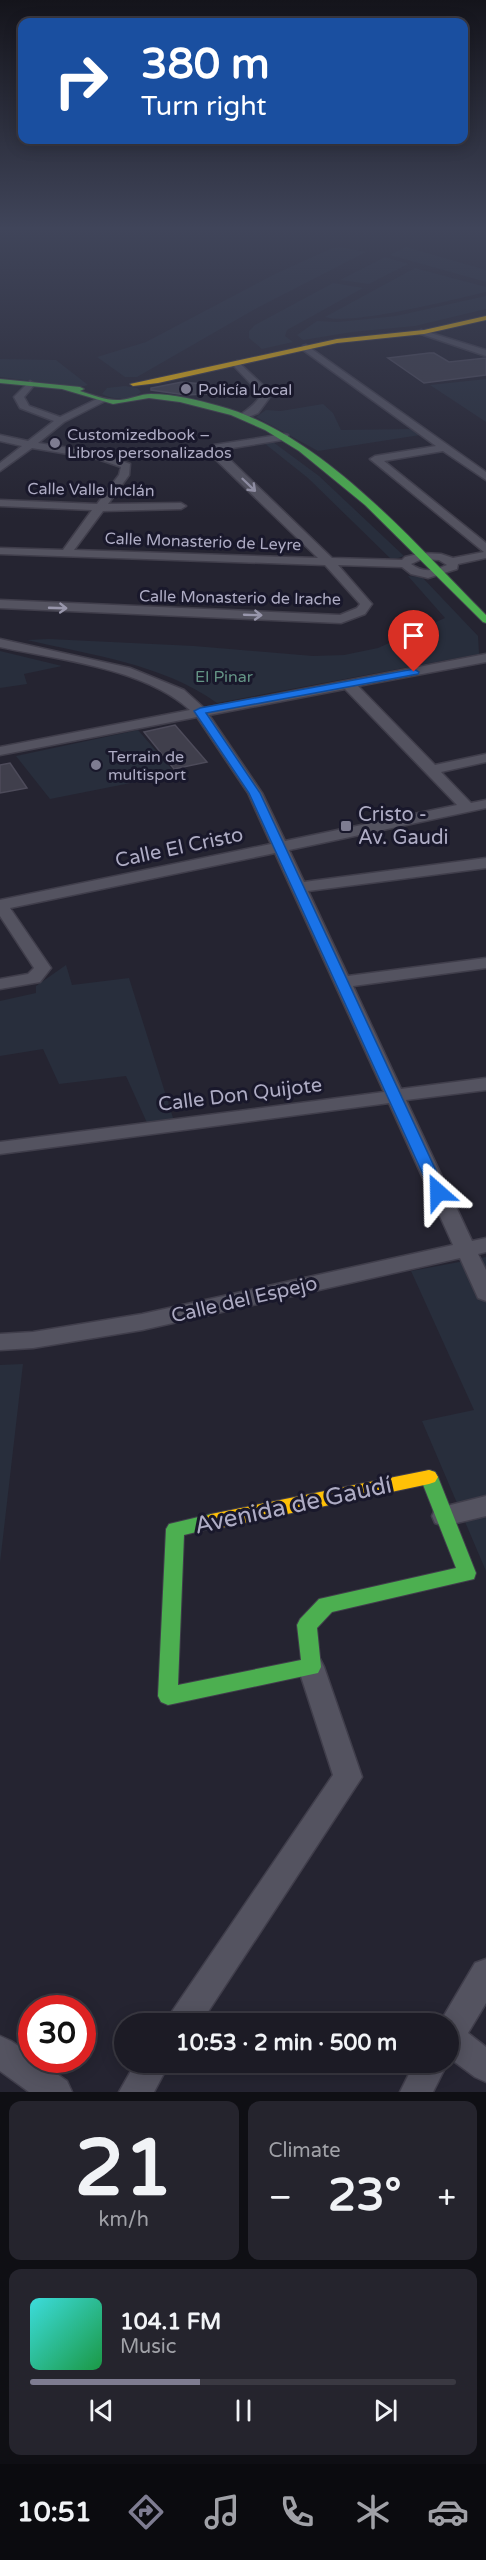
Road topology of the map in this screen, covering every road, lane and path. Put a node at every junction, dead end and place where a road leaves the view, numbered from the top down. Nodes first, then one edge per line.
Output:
1 (461, 324) edge
2 (424, 332) junction
3 (306, 348) junction
4 (486, 353) edge
5 (237, 364) junction
6 (0, 381) edge
7 (30, 384) junction
8 (128, 384) dead end
9 (151, 388) junction
10 (98, 392) junction
11 (244, 416) junction
12 (61, 420) junction
13 (284, 437) junction
14 (0, 438) edge
15 (26, 446) junction
16 (444, 448) junction
17 (0, 468) edge
18 (486, 477) edge
19 (0, 503) edge
20 (99, 506) junction
21 (181, 506) dead end
22 (486, 549) edge
23 (0, 551) edge
24 (66, 553) junction
25 (486, 555) edge
26 (422, 556) junction
27 (328, 562) junction
28 (452, 562) junction
29 (405, 564) junction
30 (440, 574) junction
31 (0, 604) edge
32 (486, 620) edge
33 (0, 643) edge
34 (486, 658) edge
35 (348, 684) junction
36 (200, 711) junction
37 (0, 751) edge
38 (486, 758) edge
39 (432, 770) junction
40 (486, 804) edge
41 (468, 808) junction
42 (279, 847) junction
43 (486, 863) edge
44 (299, 887) junction
45 (1, 910) edge
46 (486, 963) edge
47 (343, 982) junction
48 (0, 984) edge
49 (486, 1084) edge
50 (394, 1097) junction
51 (0, 1148) edge
52 (486, 1245) edge
53 (465, 1250) junction
54 (486, 1293) edge
55 (0, 1342) edge
56 (486, 1506) edge
57 (444, 1516) junction
58 (311, 1667) junction
59 (486, 1974) edge
60 (189, 2013) edge
61 (459, 2019) edge
62 (459, 2045) edge
63 (0, 2052) edge
64 (486, 2066) edge
65 (148, 2073) edge
66 (427, 2073) edge
67 (56, 2092) edge
68 (135, 2092) edge
69 (416, 2092) edge

1 - 2 street
2 - 3 street
2 - 4 street
3 - 5 street
3 - 16 street
5 - 9 street
5 - 11 street
6 - 7 street
7 - 10 street
7 - 12 street
8 - 9 street
9 - 10 street
9 - 11 street
10 - 12 street
11 - 13 street
12 - 15 street
13 - 26 street
13 -> 27 street, Calle Monasterio de Irache
14 - 15 street
15 - 17 street
15 - 20 street
16 - 18 street
16 - 22 street
19 - 20 street, Calle Valle Inclán
20 - 21 street, Calle Valle Inclán
20 - 24 street
23 - 24 street, Calle Monasterio de Leyre
24 - 27 street, Calle Monasterio de Leyre
25 - 28 street
26 - 28 street
26 - 29 street
26 - 30 street
27 - 29 street, Calle Monasterio de Leyre
31 -> 27 street, Calle Monasterio de Irache
28 - 30 street
29 - 30 street
30 - 32 street
33 - 36 street
34 - 35 street
35 - 36 street
35 - 39 street
36 - 37 street
36 - 42 street
38 - 39 street
39 - 41 street
40 - 41 street, Calle El Cristo
41 - 42 street, Calle El Cristo
42 - 44 street
42 - 45 street, Calle El Cristo
43 - 44 street
44 - 47 street
45 - 48 street
46 - 47 street
47 - 50 street
49 - 50 street, Calle Don Quijote
50 - 51 street, Calle Don Quijote
50 - 53 street
52 - 53 street, Calle del Espejo
53 - 54 street
53 - 55 street, Calle del Espejo
56 - 57 street
57 - 58 street, Avenida de Gaudí
57 - 58 street, Avenida de Gaudí
58 - 60 street, Avenida de Gaudí
59 - 61 street
62 - 64 street
63 - 67 street
65 - 68 street
66 - 69 street

